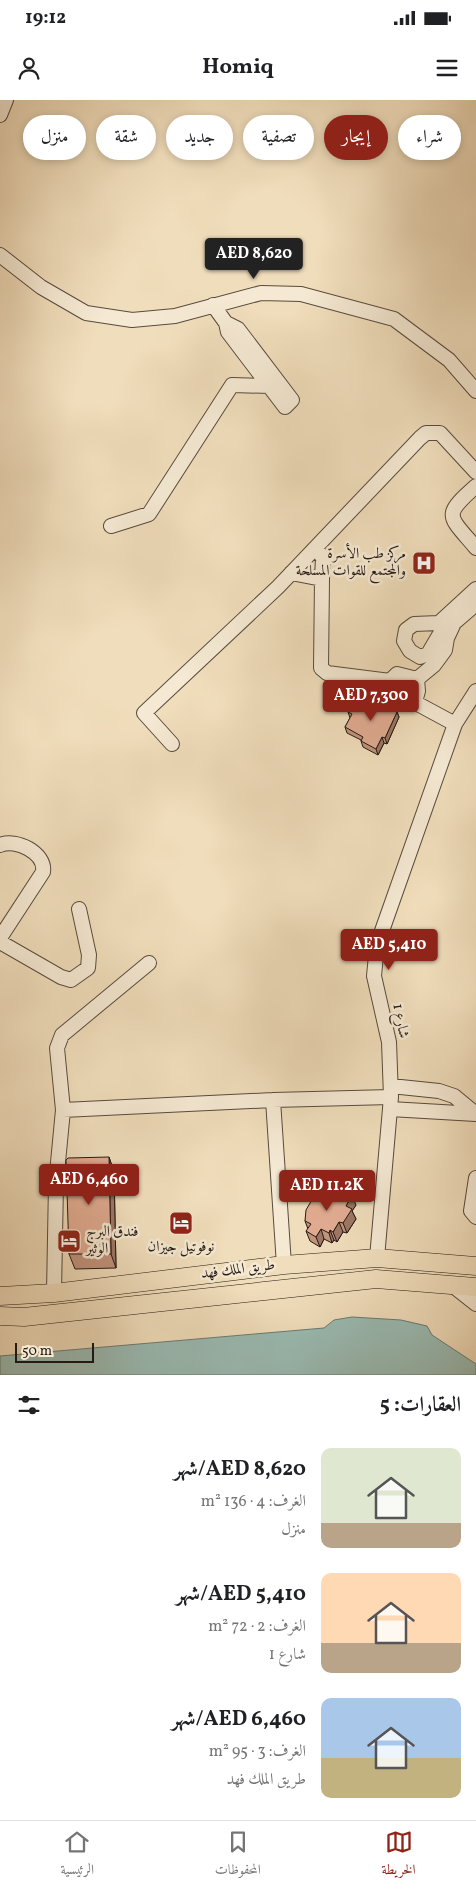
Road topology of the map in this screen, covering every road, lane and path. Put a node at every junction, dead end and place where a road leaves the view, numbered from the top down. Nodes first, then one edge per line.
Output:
1 (6, 100) edge
2 (0, 115) edge
3 (0, 255) edge
4 (213, 305) junction
5 (226, 323) junction
6 (269, 386) junction
7 (476, 391) edge
8 (476, 472) edge
9 (476, 486) edge
10 (111, 526) dead end
11 (316, 548) junction
12 (476, 548) edge
13 (291, 573) junction
14 (322, 578) junction
15 (476, 588) edge
16 (476, 604) edge
17 (449, 630) junction
18 (417, 679) junction
19 (390, 681) junction
20 (476, 691) edge
21 (415, 702) junction
22 (455, 724) junction
23 (172, 744) dead end
24 (0, 845) edge
25 (78, 909) dead end
26 (0, 940) edge
27 (149, 963) dead end
28 (391, 1098) junction
29 (273, 1100) junction
30 (62, 1110) junction
31 (476, 1114) edge
32 (476, 1178) edge
33 (476, 1217) edge
34 (377, 1258) junction
35 (284, 1265) junction
36 (476, 1266) edge
37 (376, 1279) junction
38 (452, 1285) junction
39 (476, 1287) edge
40 (54, 1293) junction
41 (0, 1296) edge
42 (476, 1304) edge
43 (0, 1316) edge

1 - 2 street
3 - 4 street
4 - 5 street
4 - 7 street
5 - 6 street
5 - 6 street
6 - 10 street
8 - 11 street
9 - 12 street
11 - 13 street
11 - 14 street
13 - 14 street
13 - 23 street
14 - 19 street
15 - 17 street
16 - 17 street
17 - 18 street
18 - 19 street
18 - 21 street
19 - 21 street
20 - 22 street, شارع 1
21 - 22 street
22 - 28 street, شارع 1
24 - 26 street
25 - 26 street
27 - 30 street
28 - 29 street
28 - 31 street
28 - 31 street
28 - 34 street, شارع 1
29 - 30 street
29 - 35 street
30 - 40 street
32 - 33 street
34 - 35 main road, طريق الملك فهد
34 - 36 main road, طريق الملك فهد
34 - 37 main road
35 - 40 main road, طريق الملك فهد
37 - 38 main road, طريق الملك فهد
37 - 43 main road, طريق الملك فهد
38 - 39 main road, طريق الملك فهد
38 - 42 street
40 - 41 main road, طريق الملك فهد

